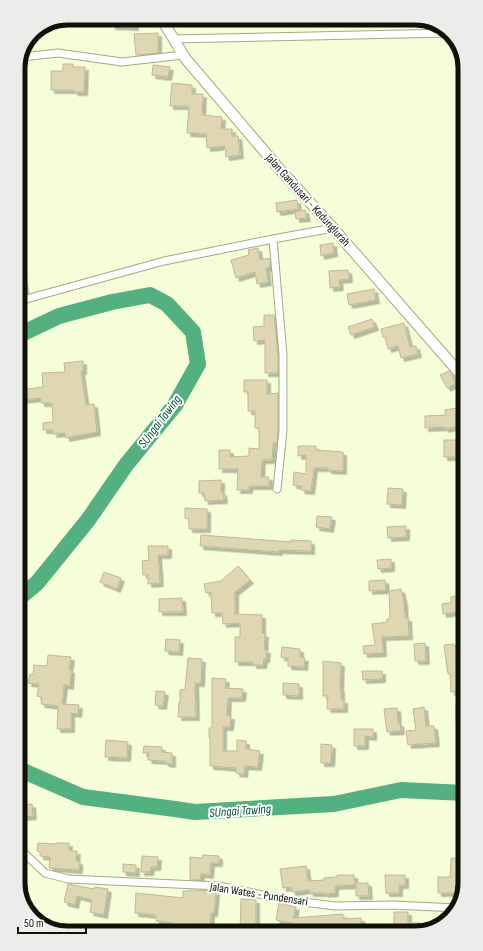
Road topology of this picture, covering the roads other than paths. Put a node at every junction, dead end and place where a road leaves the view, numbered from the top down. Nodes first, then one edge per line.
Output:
1 (165, 25) edge
2 (440, 33) edge
3 (173, 39) junction
4 (183, 55) junction
5 (27, 56) edge
6 (333, 228) junction
7 (273, 239) junction
8 (25, 299) edge
9 (458, 371) edge
10 (277, 489) dead end
11 (25, 855) edge
12 (450, 908) edge

1 - 3 street, Jalan Gandusari - Kedunglurah
2 - 3 street
3 - 4 street, Jalan Gandusari - Kedunglurah
4 - 5 street
4 - 6 street, Jalan Gandusari - Kedunglurah
6 - 7 street
6 - 9 street, Jalan Gandusari - Kedunglurah
7 - 8 street
7 - 10 street
11 - 12 street, Jalan Wates - Pundensari

